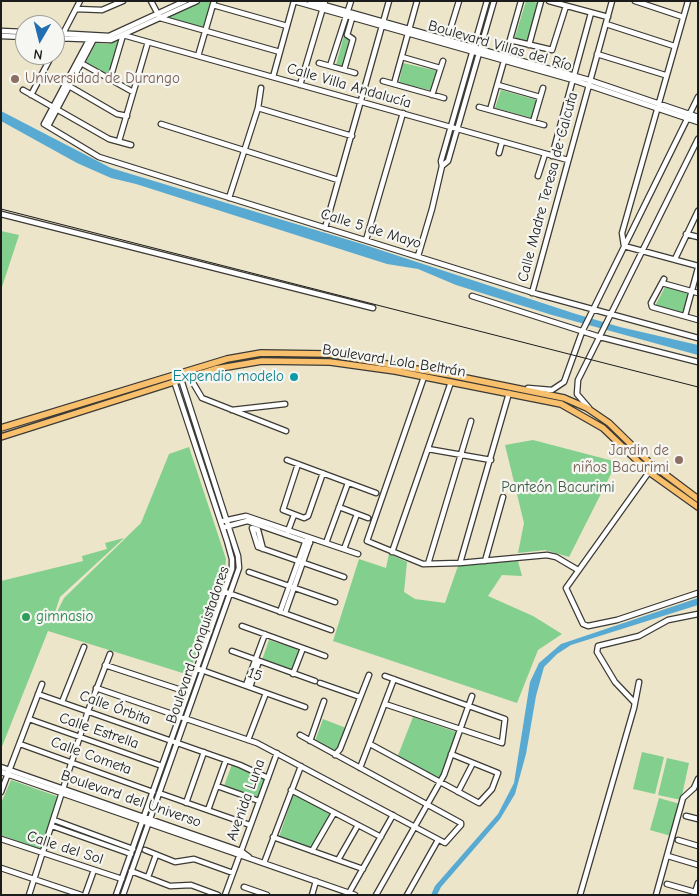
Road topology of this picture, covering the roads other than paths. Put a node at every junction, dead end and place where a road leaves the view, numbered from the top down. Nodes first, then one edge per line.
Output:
1 (80, 1) edge
2 (123, 1) edge
3 (151, 1) edge
4 (197, 1) edge
5 (294, 1) edge
6 (310, 1) edge
7 (351, 1) edge
8 (390, 1) edge
9 (417, 1) edge
10 (487, 1) edge
11 (494, 1) edge
12 (522, 1) edge
13 (541, 1) edge
14 (549, 1) edge
15 (612, 1) edge
16 (635, 1) edge
17 (688, 1) edge
18 (457, 2) edge
19 (186, 3) edge
20 (213, 3) edge
21 (324, 5) edge
22 (566, 6) junction
23 (76, 9) junction
24 (591, 13) junction
25 (350, 15) junction
26 (158, 16) junction
27 (608, 17) junction
28 (683, 17) junction
29 (383, 24) junction
30 (606, 24) junction
31 (287, 26) junction
32 (65, 28) edge
33 (1, 31) edge
34 (205, 31) junction
35 (409, 31) junction
36 (15, 32) edge
37 (122, 33) junction
38 (345, 34) junction
39 (1, 36) edge
40 (15, 37) edge
41 (65, 37) edge
42 (92, 38) junction
43 (447, 40) junction
44 (510, 40) junction
45 (148, 42) junction
46 (529, 45) junction
47 (674, 46) junction
48 (473, 50) junction
49 (480, 51) junction
50 (280, 52) junction
51 (597, 54) junction
52 (198, 56) junction
53 (402, 57) junction
54 (505, 58) junction
55 (443, 61) dead end
56 (79, 62) junction
57 (319, 63) dead end
58 (47, 65) edge
59 (330, 66) junction
60 (440, 68) junction
61 (344, 70) junction
62 (354, 73) dead end
63 (665, 75) junction
64 (273, 77) junction
65 (574, 78) junction
66 (110, 79) junction
67 (383, 81) dead end
68 (589, 82) junction
69 (394, 84) junction
70 (68, 85) junction
71 (300, 85) junction
72 (498, 85) junction
73 (261, 88) dead end
74 (542, 88) dead end
75 (23, 90) dead end
76 (134, 92) junction
77 (31, 94) junction
78 (432, 95) junction
79 (540, 97) junction
80 (698, 97) edge
81 (444, 98) dead end
82 (362, 102) junction
83 (479, 106) dead end
84 (657, 106) junction
85 (55, 108) junction
86 (258, 108) junction
87 (490, 110) junction
88 (402, 114) junction
89 (127, 116) junction
90 (689, 116) junction
91 (698, 117) edge
92 (533, 122) junction
93 (698, 122) edge
94 (161, 124) dead end
95 (544, 125) dead end
96 (451, 127) junction
97 (458, 129) junction
98 (352, 136) junction
99 (698, 139) edge
100 (119, 141) junction
101 (502, 142) junction
102 (131, 145) dead end
103 (244, 150) junction
104 (499, 153) dead end
105 (545, 154) junction
106 (552, 156) junction
107 (568, 160) junction
108 (442, 166) junction
109 (538, 176) dead end
110 (338, 180) junction
111 (229, 198) junction
112 (698, 212) edge
113 (1, 214) edge
114 (325, 228) junction
115 (686, 234) junction
116 (698, 237) edge
117 (366, 240) junction
118 (624, 246) junction
119 (643, 251) junction
120 (418, 256) junction
121 (675, 259) junction
122 (698, 267) edge
123 (692, 292) junction
124 (532, 293) junction
125 (698, 293) edge
126 (472, 296) dead end
127 (373, 308) dead end
128 (592, 311) junction
129 (685, 316) junction
130 (610, 317) junction
131 (698, 320) edge
132 (582, 331) junction
133 (601, 335) junction
134 (698, 338) edge
135 (698, 362) edge
136 (396, 368) junction
137 (188, 370) junction
138 (172, 375) junction
139 (180, 376) junction
140 (190, 376) junction
141 (424, 377) junction
142 (174, 382) junction
143 (451, 382) junction
144 (519, 388) junction
145 (509, 393) junction
146 (563, 401) junction
147 (285, 404) dead end
148 (230, 410) junction
149 (596, 414) junction
150 (471, 421) dead end
151 (1, 428) edge
152 (286, 430) dead end
153 (1, 437) edge
154 (428, 449) junction
155 (461, 455) junction
156 (288, 460) dead end
157 (491, 460) junction
158 (298, 464) junction
159 (649, 472) junction
160 (323, 473) junction
161 (348, 482) junction
162 (376, 493) dead end
163 (503, 497) dead end
164 (698, 498) edge
165 (697, 506) edge
166 (339, 507) junction
167 (357, 514) junction
168 (294, 515) junction
169 (246, 518) junction
170 (368, 518) dead end
171 (226, 520) junction
172 (220, 522) junction
173 (228, 526) junction
174 (222, 529) junction
175 (287, 532) junction
176 (308, 540) junction
177 (326, 543) junction
178 (263, 549) dead end
179 (344, 549) junction
180 (392, 552) junction
181 (358, 554) dead end
182 (485, 561) junction
183 (300, 562) junction
184 (460, 563) junction
185 (428, 564) junction
186 (578, 570) junction
187 (249, 572) dead end
188 (344, 578) dead end
189 (291, 587) junction
190 (223, 591) junction
191 (698, 593) edge
192 (231, 594) junction
193 (334, 602) dead end
194 (282, 613) junction
195 (698, 614) edge
196 (242, 626) dead end
197 (332, 630) dead end
198 (265, 634) junction
199 (84, 647) dead end
200 (303, 648) junction
201 (232, 651) dead end
202 (110, 654) dead end
203 (325, 656) dead end
204 (258, 661) junction
205 (106, 665) junction
206 (196, 668) junction
207 (202, 670) junction
208 (293, 674) junction
209 (369, 675) dead end
210 (384, 676) dead end
211 (394, 680) junction
212 (639, 682) dead end
213 (42, 684) dead end
214 (248, 686) junction
215 (96, 688) junction
216 (187, 692) junction
217 (266, 692) junction
218 (38, 694) junction
219 (472, 696) dead end
220 (360, 697) junction
221 (324, 701) dead end
222 (62, 702) junction
223 (634, 702) junction
224 (385, 704) junction
225 (468, 705) junction
226 (305, 707) dead end
227 (88, 711) junction
228 (179, 717) junction
229 (29, 719) junction
230 (185, 719) junction
231 (460, 730) junction
232 (300, 735) dead end
233 (80, 738) junction
234 (171, 740) junction
235 (248, 740) junction
236 (310, 741) junction
237 (177, 743) junction
238 (20, 744) junction
239 (370, 744) junction
240 (204, 752) junction
241 (277, 753) junction
242 (337, 753) junction
243 (451, 754) junction
244 (226, 760) junction
245 (72, 763) junction
246 (474, 763) junction
247 (162, 766) junction
248 (301, 766) junction
249 (1, 767) edge
250 (360, 768) junction
251 (1, 772) edge
252 (9, 772) junction
253 (268, 778) junction
254 (698, 779) edge
255 (440, 783) junction
256 (217, 786) junction
257 (696, 788) edge
258 (290, 790) junction
259 (1, 792) edge
260 (64, 792) junction
261 (153, 792) junction
262 (458, 792) junction
263 (159, 793) junction
264 (259, 801) junction
265 (186, 803) junction
266 (428, 805) junction
267 (208, 810) junction
268 (334, 813) junction
269 (393, 815) junction
270 (686, 816) dead end
271 (698, 819) edge
272 (143, 820) junction
273 (149, 822) junction
274 (53, 823) junction
275 (358, 825) junction
276 (250, 826) junction
277 (415, 827) junction
278 (273, 837) junction
279 (381, 837) junction
280 (1, 839) edge
281 (438, 840) junction
282 (678, 840) dead end
283 (698, 846) edge
284 (145, 850) dead end
285 (132, 851) junction
286 (312, 851) junction
287 (43, 853) junction
288 (156, 854) junction
289 (240, 854) junction
290 (668, 856) junction
291 (338, 860) junction
292 (264, 863) junction
293 (698, 865) edge
294 (1, 868) edge
295 (363, 868) junction
296 (94, 870) junction
297 (131, 871) junction
298 (233, 873) junction
299 (148, 877) junction
300 (34, 879) junction
301 (122, 880) junction
302 (316, 881) junction
303 (698, 883) edge
304 (667, 884) dead end
305 (244, 887) dead end
306 (254, 893) edge
307 (352, 894) edge
308 (695, 894) edge
309 (29, 895) edge
310 (81, 895) edge
311 (85, 895) edge
312 (116, 895) edge
313 (123, 895) edge
314 (218, 895) edge
315 (225, 895) edge
316 (267, 895) edge
317 (312, 895) edge
318 (376, 895) edge
319 (407, 895) edge
320 (580, 895) edge
321 (656, 895) edge

1 - 23 street
2 - 23 street
3 - 26 street
4 - 19 street
5 - 21 street, Boulevard Villas del Río
5 - 31 street
6 - 21 street, Boulevard Villas del Río
7 - 25 street
8 - 29 street
9 - 35 street
10 - 48 street
11 - 49 street
12 - 44 street
13 - 46 street
14 - 22 street
15 - 27 street, Calle Madre Teresa de Calcuta
16 - 28 street
17 - 28 street
18 - 43 street
19 - 26 street
20 - 31 street
20 - 34 street
21 - 25 street, Boulevard Villas del Río
21 - 71 street
22 - 24 street
22 - 46 street
23 - 32 street
24 - 27 street
24 - 65 street
25 - 29 street, Boulevard Villas del Río
25 - 38 street
26 - 34 street
26 - 37 street
27 - 30 street, Calle Madre Teresa de Calcuta
28 - 47 street
29 - 35 street, Boulevard Villas del Río
29 - 82 street
30 - 47 street
30 - 51 street, Calle Madre Teresa de Calcuta
31 - 50 street
33 - 36 street
34 - 50 street
34 - 52 street
35 - 43 street, Boulevard Villas del Río
35 - 48 street, Boulevard Villas del Río
35 - 53 street
37 - 42 street
37 - 45 street, Calle Villa Andalucía
37 - 66 street
38 - 59 street
38 - 61 street
39 - 40 street
41 - 42 street
42 - 56 street
43 - 48 street, Boulevard Villas del Río
44 - 46 street
44 - 54 street
45 - 52 street, Calle Villa Andalucía
45 - 76 street
47 - 63 street
48 - 49 street, Boulevard Villas del Río
48 - 96 street
49 - 54 street, Boulevard Villas del Río
49 - 97 street
50 - 64 street
51 - 63 street
51 - 68 street, Calle Madre Teresa de Calcuta
52 - 64 street, Calle Villa Andalucía
53 - 60 street
53 - 69 street
54 - 65 street, Boulevard Villas del Río
54 - 72 street
55 - 60 street
56 - 66 street
56 - 70 street
57 - 59 street
58 - 77 street
59 - 61 street
60 - 78 street
61 - 62 street
63 - 84 street
64 - 71 street, Calle Villa Andalucía
65 - 68 street, Boulevard Villas del Río
65 - 106 street
66 - 76 street
67 - 69 street
68 - 84 street, Boulevard Villas del Río
68 - 107 street, Calle Madre Teresa de Calcuta
69 - 78 street
70 - 85 street
70 - 89 street
71 - 82 street, Calle Villa Andalucía
72 - 79 street
72 - 87 street
73 - 86 street
74 - 79 street
75 - 77 street
76 - 89 street
77 - 85 street
78 - 81 street
79 - 92 street
80 - 90 street
82 - 88 street, Calle Villa Andalucía
82 - 98 street
83 - 87 street
84 - 90 street, Boulevard Villas del Río
84 - 118 street
85 - 100 street
85 - 111 street, Calle 5 de Mayo
86 - 98 street
86 - 103 street
87 - 92 street
88 - 96 street, Calle Villa Andalucía
88 - 117 street
89 - 100 street
90 - 91 street, Boulevard Villas del Río
90 - 93 street, Boulevard Villas del Río
90 - 118 street
92 - 95 street
94 - 103 street
96 - 97 street, Calle Villa Andalucía
96 - 108 street
97 - 101 street, Calle Villa Andalucía
97 - 108 street
98 - 110 street
99 - 119 street
100 - 102 street
101 - 104 street
101 - 105 street, Calle Villa Andalucía
103 - 110 street
103 - 111 street
105 - 106 street, Calle Villa Andalucía
105 - 109 street
106 - 107 street, Calle Villa Andalucía
107 - 124 street, Calle Madre Teresa de Calcuta
108 - 120 street
110 - 114 street
111 - 114 street, Calle 5 de Mayo
112 - 115 street
113 - 127 street
114 - 117 street, Calle 5 de Mayo
115 - 116 street
115 - 121 street
117 - 120 street, Calle 5 de Mayo
118 - 119 street
118 - 128 street
119 - 121 street
119 - 130 street
120 - 124 street, Calle 5 de Mayo
121 - 122 street
122 - 123 street
123 - 125 street
123 - 129 street
123 - 129 street
124 - 128 street, Calle 5 de Mayo
126 - 132 street
128 - 130 street, Calle 5 de Mayo
128 - 132 street
129 - 131 street
130 - 133 street
130 - 134 street, Calle 5 de Mayo
132 - 133 street
132 - 144 street
133 - 135 street
133 - 149 street
136 - 137 main road, Boulevard Lola Beltrán
136 - 140 main road, Boulevard Lola Beltrán
136 - 141 main road, Boulevard Lola Beltrán
136 - 144 main road, Boulevard Lola Beltrán
137 - 139 main road, Boulevard Lola Beltrán
137 - 140 street
138 - 139 main road, Boulevard Lola Beltrán
138 - 142 street, Boulevard Conquistadores
138 - 151 main road, Boulevard Lola Beltrán
139 - 140 main road, Boulevard Lola Beltrán
139 - 142 main road, Boulevard Lola Beltrán
139 - 171 street, Boulevard Conquistadores
140 - 148 street
141 - 143 main road, Boulevard Lola Beltrán
141 - 180 street
142 - 153 main road, Boulevard Lola Beltrán
142 - 172 street, Boulevard Conquistadores
143 - 145 main road, Boulevard Lola Beltrán
143 - 154 street
144 - 146 main road, Boulevard Lola Beltrán
145 - 146 main road, Boulevard Lola Beltrán
145 - 157 street
146 - 149 main road, Boulevard Lola Beltrán
146 - 159 main road, Boulevard Lola Beltrán
147 - 148 street
148 - 152 street
149 - 164 main road, Boulevard Lola Beltrán
150 - 155 street
154 - 155 street
154 - 180 street
155 - 157 street
155 - 185 street
156 - 158 street
157 - 184 street
158 - 160 street
158 - 168 street
159 - 165 main road, Boulevard Lola Beltrán
159 - 186 street
160 - 161 street
160 - 168 street
161 - 162 street
161 - 166 street
163 - 182 street
166 - 167 street
166 - 177 street
167 - 170 street
167 - 179 street
168 - 175 street
169 - 171 street
169 - 173 street
169 - 175 street
171 - 172 street
171 - 173 street, Boulevard Conquistadores
172 - 174 street, Boulevard Conquistadores
173 - 174 street
173 - 192 street, Boulevard Conquistadores
174 - 190 street, Boulevard Conquistadores
175 - 176 street
176 - 177 street
176 - 183 street
177 - 179 street
178 - 183 street
179 - 181 street
180 - 185 street
182 - 184 street
182 - 186 street
183 - 188 street
183 - 189 street
184 - 185 street
186 - 191 street
187 - 189 street
189 - 193 street
189 - 194 street
190 - 192 street
190 - 206 street, Boulevard Conquistadores
192 - 194 street
192 - 207 street, Boulevard Conquistadores
194 - 197 street
195 - 223 street
196 - 198 street
198 - 200 street
198 - 204 street
199 - 222 street
200 - 203 street
200 - 208 street
201 - 204 street
202 - 205 street
204 - 208 street
204 - 214 street
205 - 215 street
205 - 216 street
206 - 207 street, 15
206 - 216 street, Boulevard Conquistadores
207 - 214 street, 15
207 - 230 street, Boulevard Conquistadores
208 - 220 street
209 - 220 street
210 - 211 street
211 - 224 street
211 - 225 street
212 - 223 street
213 - 218 street
214 - 217 street, 15
215 - 227 street
215 - 228 street
216 - 228 street, Boulevard Conquistadores
217 - 226 street, 15
217 - 235 street
218 - 222 street, Calle Órbita
218 - 229 street
219 - 225 street
220 - 242 street
221 - 236 street
222 - 227 street, Calle Órbita
223 - 320 street
224 - 231 street
224 - 239 street
225 - 231 street
225 - 231 street
227 - 233 street
227 - 234 street, Calle Órbita
228 - 230 street
228 - 234 street, Boulevard Conquistadores
229 - 233 street, Calle Estrella
229 - 238 street
230 - 235 street
230 - 237 street, Boulevard Conquistadores
231 - 243 street
232 - 236 street
233 - 245 street
233 - 247 street, Calle Estrella
234 - 237 street, Calle Órbita
234 - 247 street, Boulevard Conquistadores
235 - 241 street
236 - 242 street
237 - 240 street, Calle Órbita
237 - 263 street, Boulevard Conquistadores
238 - 245 street, Calle Cometa
238 - 252 street
239 - 250 street
239 - 255 street
240 - 244 street, Calle Órbita
240 - 265 street
241 - 248 street
241 - 253 street, Avenida Luna
242 - 250 street
243 - 246 street
243 - 255 street
244 - 253 street, Calle Órbita
244 - 256 street
245 - 260 street
245 - 261 street, Calle Cometa
246 - 262 street
246 - 262 street
247 - 261 street, Boulevard Conquistadores
248 - 258 street
248 - 269 street
249 - 252 street, Boulevard del Universo
250 - 266 street
251 - 252 street, Boulevard del Universo
252 - 259 street
252 - 260 street, Boulevard del Universo
253 - 264 street, Avenida Luna
254 - 257 street
255 - 262 street
255 - 266 street
256 - 264 street
256 - 267 street
257 - 290 street
258 - 268 street
258 - 278 street
260 - 272 street, Boulevard del Universo
260 - 274 street
261 - 272 street, Boulevard Conquistadores
263 - 265 street
263 - 273 street, Boulevard Conquistadores
264 - 276 street, Avenida Luna
265 - 267 street
266 - 277 street
266 - 281 street
267 - 276 street
268 - 275 street
268 - 286 street
269 - 277 street
269 - 279 street
270 - 271 street
272 - 273 street, Boulevard del Universo
272 - 285 street, Boulevard Conquistadores
273 - 289 street, Boulevard del Universo
273 - 297 street, Boulevard Conquistadores
274 - 285 street
274 - 287 street
275 - 279 street
275 - 291 street
276 - 289 street, Avenida Luna
277 - 281 street
277 - 318 street
278 - 286 street
278 - 292 street
279 - 295 street
280 - 287 street, Calle del Sol
281 - 319 street
282 - 283 street
284 - 288 street
285 - 301 street, Boulevard Conquistadores
286 - 291 street
287 - 296 street, Calle del Sol
287 - 300 street
288 - 298 street
288 - 299 street
289 - 292 street, Boulevard del Universo
289 - 298 street, Avenida Luna
290 - 293 street
290 - 321 street
291 - 295 street
292 - 302 street, Boulevard del Universo
294 - 300 street
295 - 307 street
296 - 301 street, Calle del Sol
296 - 311 street
297 - 299 street
297 - 313 street, Boulevard Conquistadores
298 - 315 street, Avenida Luna
299 - 314 street
300 - 309 street
300 - 310 street
301 - 312 street, Boulevard Conquistadores
302 - 307 street, Boulevard del Universo
302 - 317 street
303 - 308 street
304 - 308 street
305 - 306 street
306 - 316 street

